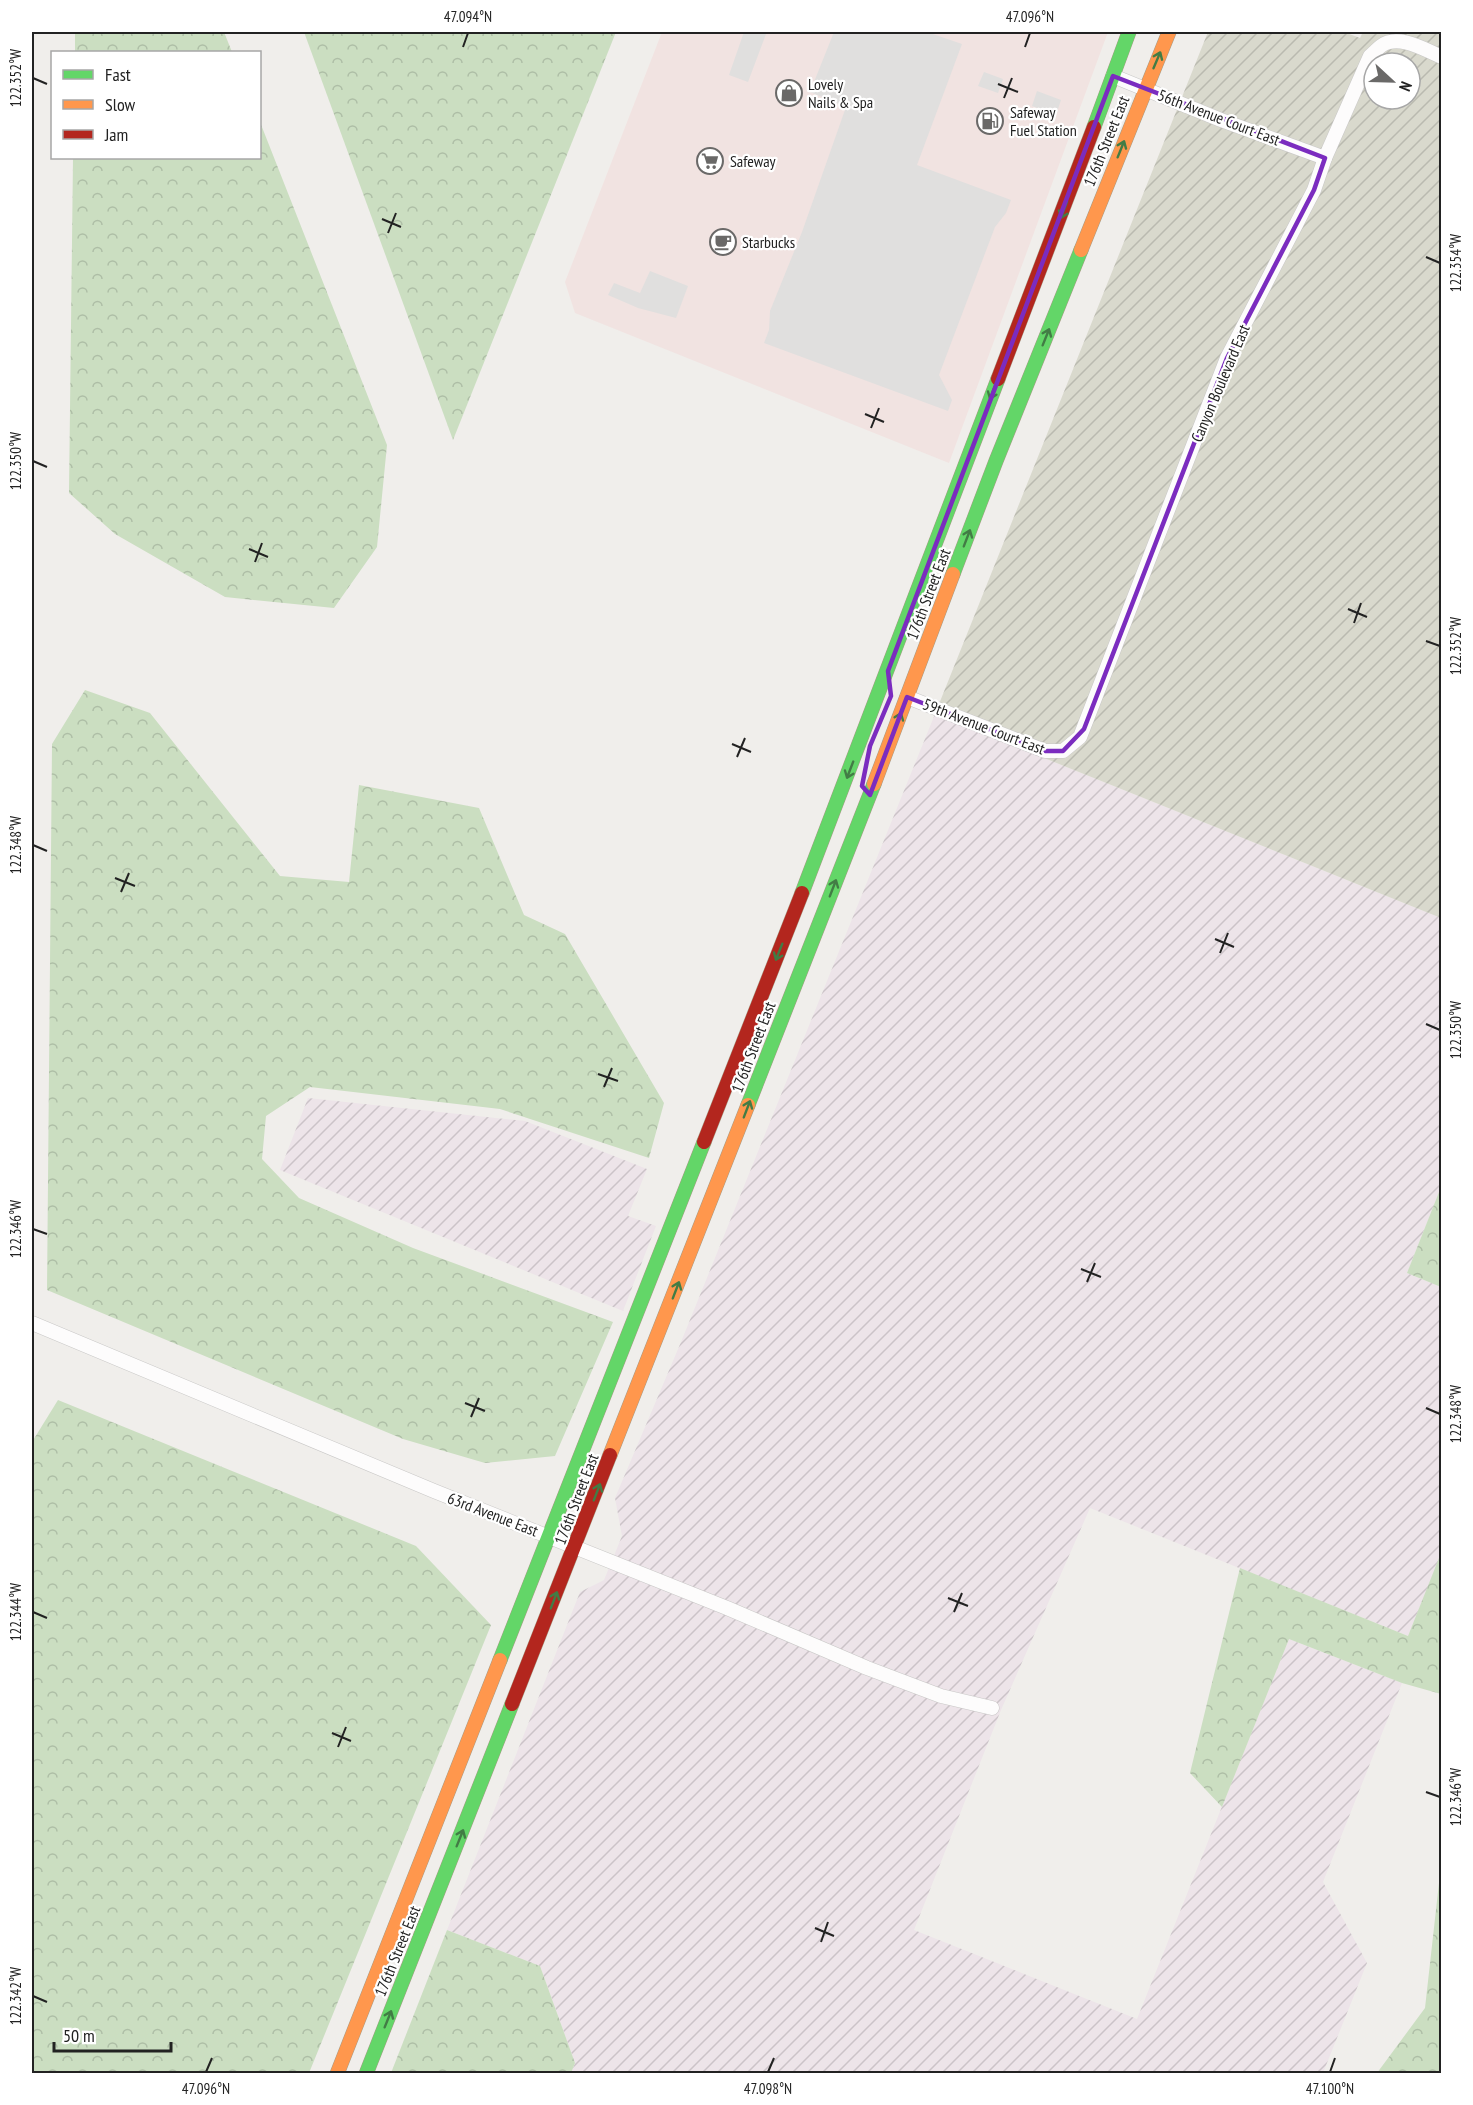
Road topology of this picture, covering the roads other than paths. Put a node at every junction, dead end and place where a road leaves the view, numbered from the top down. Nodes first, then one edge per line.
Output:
1 (1129, 32) edge
2 (1169, 32) edge
3 (1442, 57) edge
4 (1113, 76) junction
5 (1145, 88) junction
6 (1325, 158) junction
7 (888, 671) junction
8 (907, 697) junction
9 (1063, 751) joint
10 (870, 795) junction
11 (673, 1220) junction
12 (32, 1323) edge
13 (663, 1323) junction
14 (549, 1536) junction
15 (575, 1546) junction
16 (992, 1708) dead end
17 (337, 2073) edge
18 (366, 2073) edge

1 - 4 main road, 176th Street East
5 -> 2 main road, 176th Street East
3 - 6 street, Canyon Boulevard East
4 - 5 street, 56th Avenue Court East
4 -> 7 main road, 176th Street East
5 - 6 street, 56th Avenue Court East
8 -> 5 main road, 176th Street East
6 - 9 street, Canyon Boulevard East
7 - 10 main road
7 -> 11 main road, 176th Street East
8 - 9 street, 59th Avenue Court East
10 -> 8 main road, 176th Street East
13 -> 10 main road, 176th Street East
11 - 13 main road
11 - 14 main road, 176th Street East
12 - 14 street, 63rd Avenue East
15 -> 13 main road, 176th Street East
14 - 15 street, 63rd Avenue East
14 - 17 main road, 176th Street East
15 - 16 street, 63rd Avenue East
18 -> 15 main road, 176th Street East

